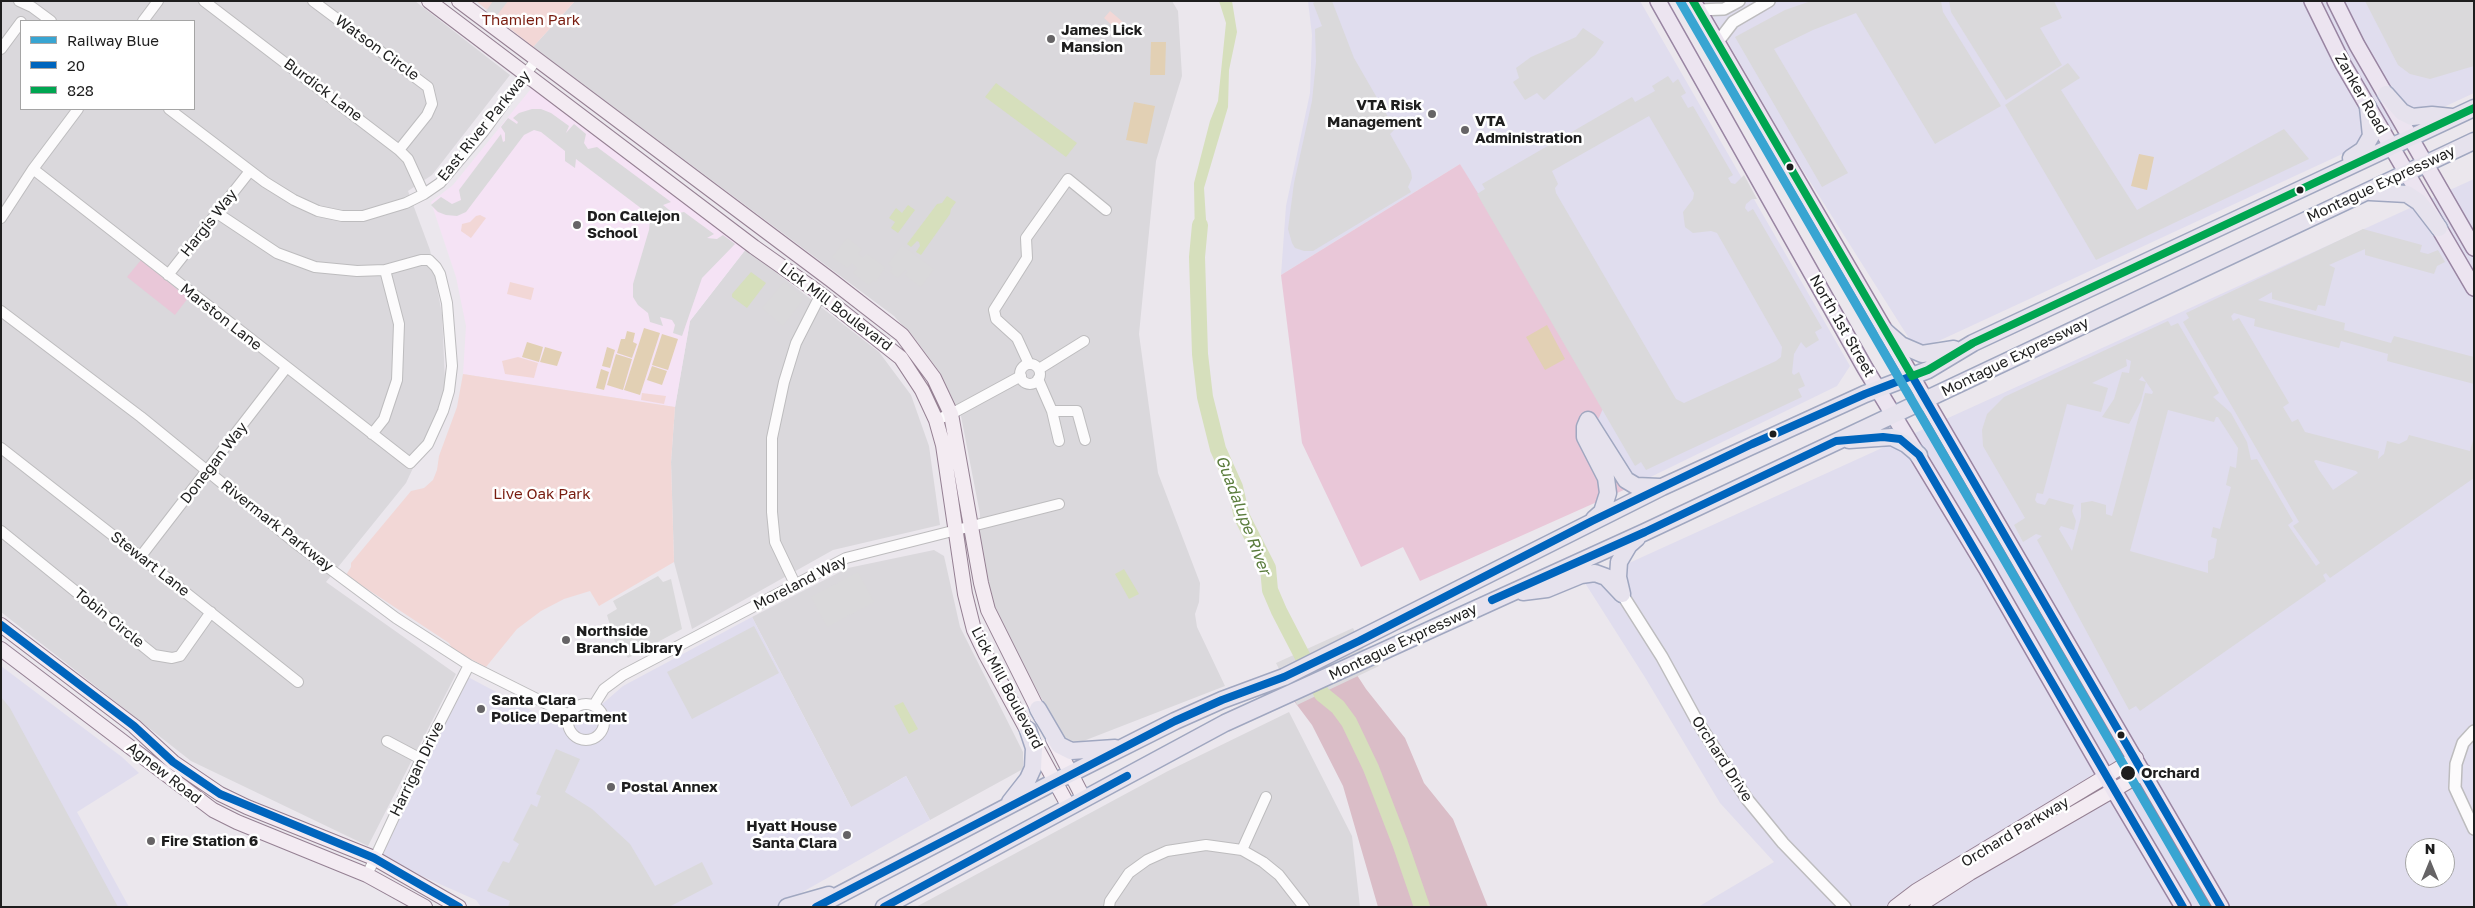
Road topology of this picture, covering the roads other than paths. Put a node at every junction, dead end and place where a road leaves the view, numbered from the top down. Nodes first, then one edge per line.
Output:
1 (19, 1) edge
2 (158, 1) edge
3 (204, 1) edge
4 (313, 1) edge
5 (429, 1) edge
6 (459, 1) edge
7 (1658, 1) edge
8 (1739, 1) edge
9 (1769, 1) edge
10 (2312, 1) edge
11 (2335, 1) edge
12 (218, 6) edge
13 (1696, 6) edge
14 (32, 7) junction
15 (22, 20) edge
16 (50, 20) edge
17 (144, 20) edge
18 (20, 23) edge
19 (1717, 43) junction
20 (1, 49) edge
21 (536, 60) junction
22 (525, 76) junction
23 (2386, 94) junction
24 (2368, 107) junction
25 (2474, 108) edge
26 (77, 110) edge
27 (170, 110) edge
28 (2454, 117) junction
29 (2410, 137) junction
30 (2474, 141) edge
31 (2391, 146) junction
32 (399, 150) junction
33 (2425, 164) junction
34 (33, 169) junction
35 (250, 171) junction
36 (2407, 172) junction
37 (2310, 185) junction
38 (2362, 192) junction
39 (424, 194) junction
40 (1106, 210) dead end
41 (217, 213) junction
42 (1, 218) edge
43 (2439, 228) junction
44 (2474, 248) edge
45 (385, 270) junction
46 (168, 275) junction
47 (2474, 288) edge
48 (821, 294) junction
49 (1, 311) edge
50 (1886, 332) junction
51 (1084, 341) dead end
52 (1973, 343) junction
53 (286, 368) junction
54 (1035, 371) junction
55 (1021, 376) junction
56 (1912, 376) junction
57 (1878, 389) junction
58 (1926, 399) junction
59 (1052, 411) junction
60 (951, 414) junction
61 (1894, 414) junction
62 (936, 420) junction
63 (372, 434) junction
64 (1085, 440) dead end
65 (1059, 441) dead end
66 (1836, 441) junction
67 (1, 448) edge
68 (1918, 455) junction
69 (207, 472) junction
70 (1662, 487) junction
71 (1059, 504) dead end
72 (1592, 521) junction
73 (971, 527) junction
74 (1, 531) edge
75 (954, 531) junction
76 (1646, 532) junction
77 (141, 556) junction
78 (795, 584) junction
79 (1506, 594) junction
80 (1622, 594) junction
81 (211, 612) junction
82 (1, 625) edge
83 (1, 649) edge
84 (469, 665) junction
85 (298, 682) dead end
86 (594, 705) junction
87 (1038, 709) junction
88 (569, 715) junction
89 (1028, 730) junction
90 (2474, 730) edge
91 (387, 741) dead end
92 (1125, 747) junction
93 (2136, 758) junction
94 (421, 759) junction
95 (2144, 772) junction
96 (1071, 774) junction
97 (1056, 781) junction
98 (2110, 784) junction
99 (1266, 797) dead end
100 (1084, 799) junction
101 (1007, 806) junction
102 (1069, 807) junction
103 (2474, 830) edge
104 (1242, 850) junction
105 (374, 858) junction
106 (1967, 868) junction
107 (367, 875) junction
108 (843, 892) junction
109 (425, 907) edge
110 (459, 907) edge
111 (787, 907) edge
112 (816, 907) edge
113 (884, 907) edge
114 (1108, 907) edge
115 (1304, 907) edge
116 (1845, 907) edge
117 (1895, 907) edge
118 (1917, 907) edge
119 (2183, 907) edge
120 (2221, 907) edge

1 - 14 street
2 - 17 street
3 - 12 street, Burdick Lane
4 - 32 street, Watson Circle
5 - 22 main road, Lick Mill Boulevard
6 - 21 main road, Lick Mill Boulevard
7 - 57 main road, North 1st Street
8 - 13 street
9 - 19 street
10 - 24 main road, Zanker Road
11 - 23 main road, Zanker Road
12 - 32 street, Burdick Lane
13 - 19 main road
14 - 15 street
14 - 16 street
18 - 20 street
19 - 50 main road
21 - 22 street, East River Parkway
21 - 60 main road, Lick Mill Boulevard
22 - 39 street, East River Parkway
22 - 48 main road, Lick Mill Boulevard
23 - 28 highway
23 - 29 main road, Zanker Road
24 - 31 main road, Zanker Road
24 - 37 highway
25 - 28 highway, Montague Expressway
26 - 34 street
27 - 35 street, East River Parkway
28 - 29 highway, Montague Expressway
29 - 31 highway, Montague Expressway
29 - 33 main road, Zanker Road
30 - 33 highway, Montague Expressway
31 - 36 main road, Zanker Road
31 - 37 highway, Montague Expressway
32 - 39 street, Burdick Lane
33 - 36 highway, Montague Expressway
33 - 44 main road, Zanker Road
34 - 42 street
34 - 46 street, Marston Lane
35 - 39 street, East River Parkway
35 - 41 street, Hargis Way
36 - 38 highway, Montague Expressway
36 - 43 main road, Zanker Road
37 - 52 highway, Montague Expressway
38 - 43 highway
38 - 58 highway, Montague Expressway
40 - 54 street
41 - 45 street
41 - 46 street, Hargis Way
43 - 47 main road, Zanker Road
45 - 63 street
45 - 63 street, Marston Lane
46 - 53 street, Marston Lane
48 - 62 main road, Lick Mill Boulevard
48 - 78 street
49 - 69 street, Rivermark Parkway
50 - 52 highway
50 - 56 main road
51 - 54 street
52 - 56 highway, Montague Expressway
53 - 63 street, Marston Lane
53 - 69 street, Donegan Way
54 - 55 street
54 - 55 street
54 - 59 street
55 - 60 street
56 - 57 highway, Montague Expressway
56 - 58 main road
57 - 61 main road, North 1st Street
57 - 70 highway, Montague Expressway
58 - 61 highway, Montague Expressway
58 - 93 main road
59 - 64 street
59 - 65 street
60 - 62 street
60 - 73 main road, Lick Mill Boulevard
61 - 66 highway, Montague Expressway
61 - 68 main road, North 1st Street
62 - 75 main road, Lick Mill Boulevard
66 - 68 highway
66 - 76 highway, Montague Expressway
67 - 77 street, Stewart Lane
68 - 98 main road, North 1st Street
69 - 77 street, Donegan Way
69 - 84 street, Rivermark Parkway
70 - 72 highway, Montague Expressway
70 - 72 highway
71 - 73 street, Moreland Way
72 - 92 highway, Montague Expressway
73 - 75 street, Moreland Way
73 - 87 main road, Lick Mill Boulevard
74 - 81 street, Tobin Circle
75 - 78 street, Moreland Way
75 - 89 main road, Lick Mill Boulevard
76 - 79 highway, Montague Expressway
76 - 80 highway
77 - 81 street, Stewart Lane
78 - 86 street, Moreland Way
79 - 80 highway
79 - 100 highway, Montague Expressway
80 - 116 street, Orchard Drive
81 - 85 street, Stewart Lane
82 - 105 main road, Agnew Road
83 - 107 main road, Agnew Road
84 - 88 street, Rivermark Parkway
84 - 94 street, Harrigan Drive
86 - 88 street
86 - 88 street
87 - 92 highway
87 - 96 main road, Lick Mill Boulevard
89 - 97 main road, Lick Mill Boulevard
89 - 101 highway
90 - 103 street
91 - 94 street
92 - 96 highway, Montague Expressway
93 - 95 main road
93 - 98 main road, Orchard Parkway
94 - 105 street, Harrigan Drive
95 - 98 main road, Orchard Parkway
95 - 120 main road
96 - 97 highway, Montague Expressway
96 - 100 main road, Lick Mill Boulevard
97 - 101 highway, Montague Expressway
97 - 102 main road, Lick Mill Boulevard
98 - 106 main road, Orchard Parkway
98 - 119 main road, North 1st Street
99 - 104 street
100 - 102 highway, Montague Expressway
101 - 108 highway, Montague Expressway
102 - 113 highway, Montague Expressway
104 - 114 street
104 - 115 street
105 - 107 street, Harrigan Drive
105 - 110 main road, Agnew Road
106 - 117 main road, Orchard Parkway
106 - 118 main road, Orchard Parkway
107 - 109 main road, Agnew Road
108 - 111 highway
108 - 112 highway, Montague Expressway

